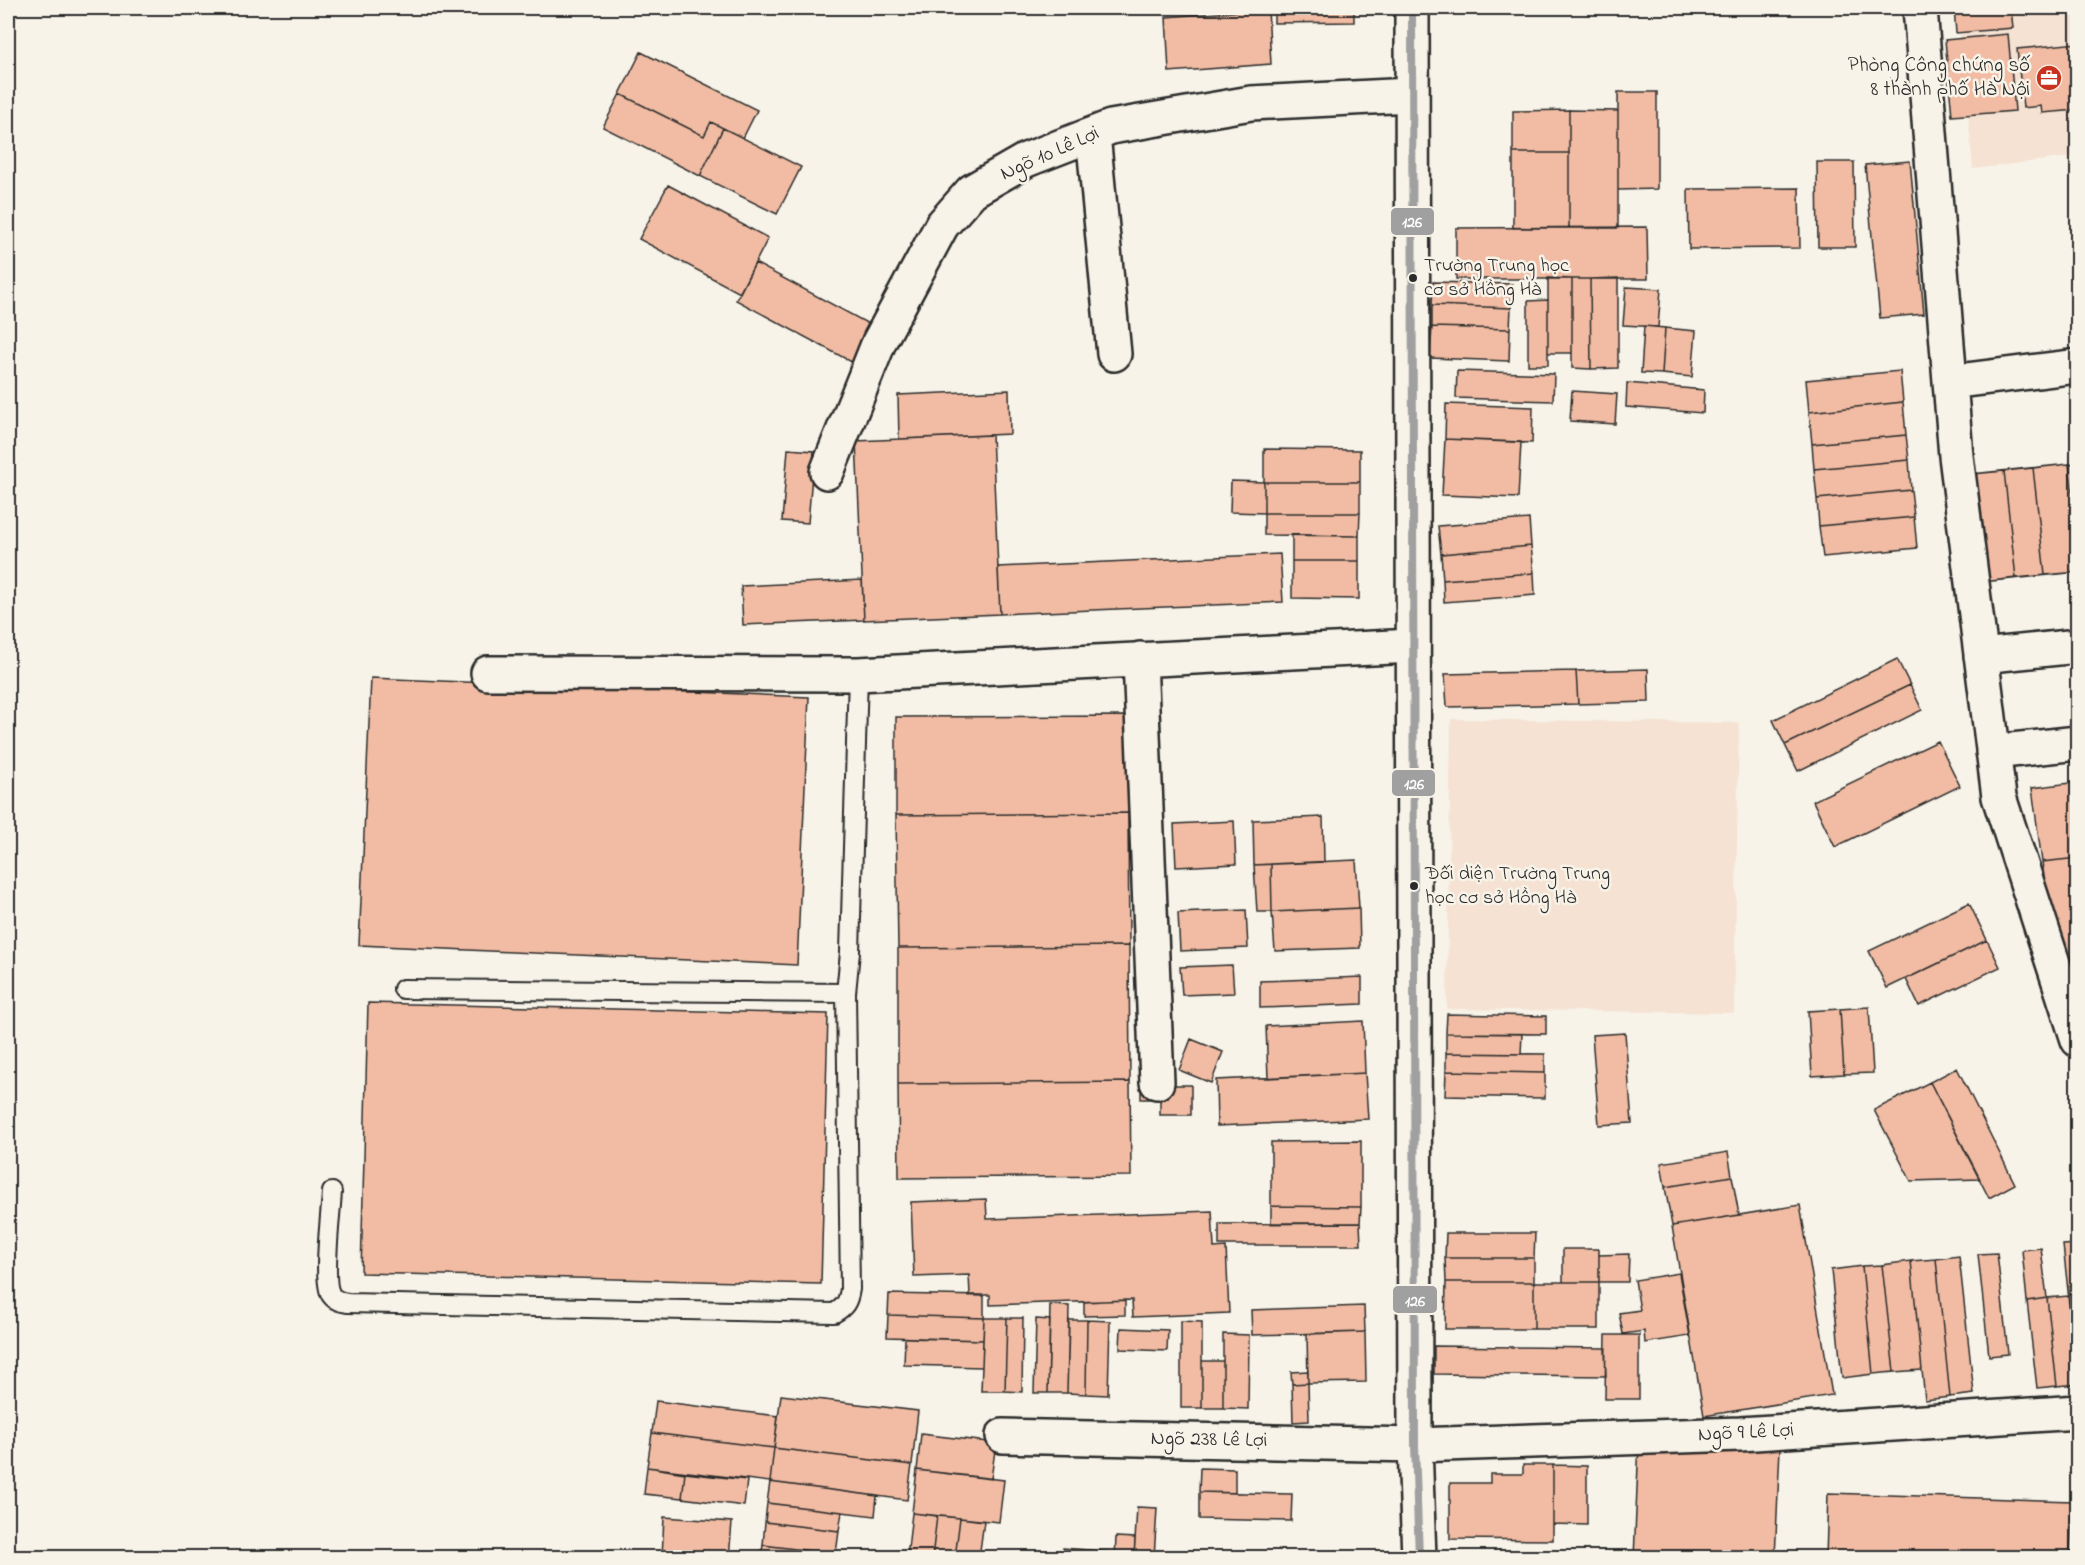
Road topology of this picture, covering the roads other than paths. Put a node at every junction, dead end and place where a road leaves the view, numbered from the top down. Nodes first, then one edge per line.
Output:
1 (1412, 8) edge
2 (1920, 8) edge
3 (1411, 95) junction
4 (1093, 134) junction
5 (1114, 354) dead end
6 (2078, 366) edge
7 (1950, 382) junction
8 (827, 472) dead end
9 (1413, 646) junction
10 (2078, 646) edge
11 (1981, 656) junction
12 (1140, 659) junction
13 (488, 673) dead end
14 (858, 674) junction
15 (2078, 743) edge
16 (1993, 752) junction
17 (403, 989) dead end
18 (846, 993) junction
19 (2078, 1040) edge
20 (1157, 1082) dead end
21 (332, 1192) dead end
22 (2078, 1412) edge
23 (1003, 1436) dead end
24 (1415, 1445) junction
25 (1419, 1557) edge

1 - 3 street
2 - 7 street
3 - 4 street, Ngõ 10 Lê Lợi
3 - 9 street
4 - 5 street
4 - 8 street, Ngõ 10 Lê Lợi
6 - 7 street
7 - 11 street
9 - 12 street
9 - 24 street
10 - 11 street
11 - 16 street
12 - 14 street
12 - 20 street
13 - 14 street
14 - 18 lane
15 - 16 street
16 - 19 street
17 - 18 lane
18 - 21 lane
22 - 24 street, Ngõ 9 Lê Lợi
23 - 24 street, Ngõ 238 Lê Lợi
24 - 25 street

